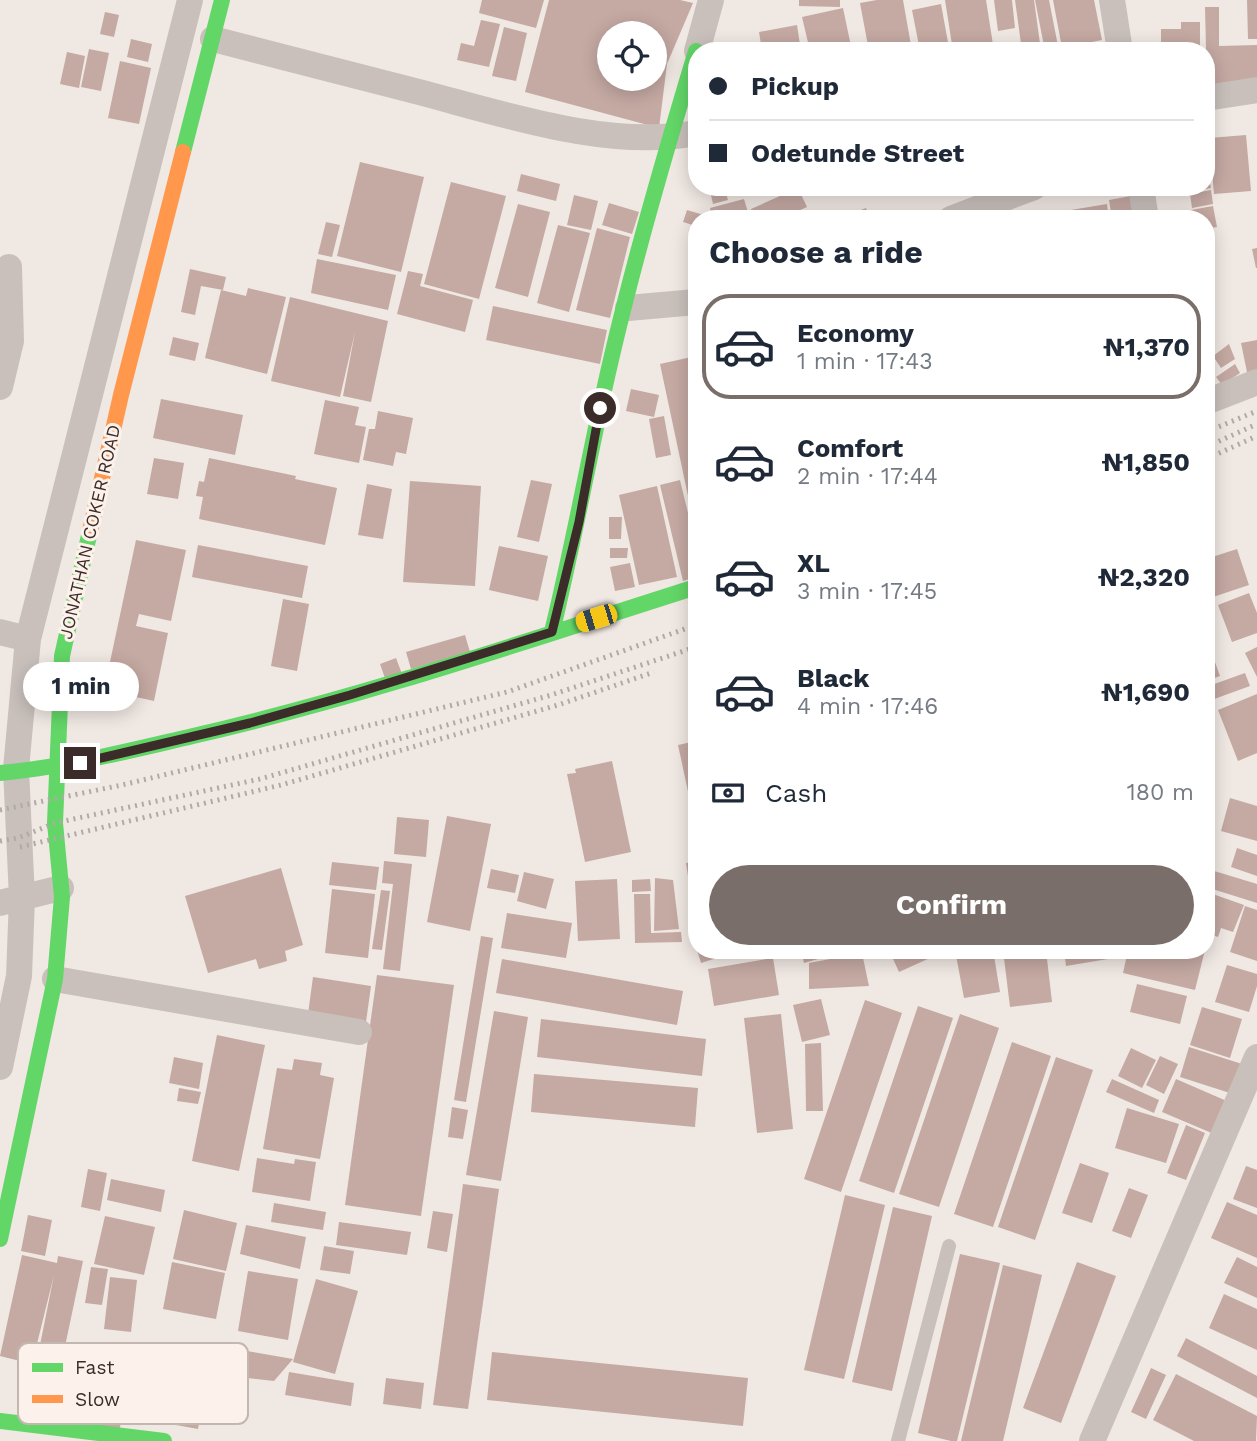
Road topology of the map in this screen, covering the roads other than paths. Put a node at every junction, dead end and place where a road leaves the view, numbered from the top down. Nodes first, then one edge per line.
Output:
1 (190, 0) edge
2 (222, 0) edge
3 (711, 0) edge
4 (1112, 0) edge
5 (213, 38) junction
6 (699, 42) edge
7 (1113, 42) edge
8 (688, 80) edge
9 (1257, 90) edge
10 (1215, 97) edge
11 (688, 135) edge
12 (670, 138) junction
13 (1011, 196) edge
14 (974, 210) edge
15 (9, 267) dead end
16 (688, 303) edge
17 (628, 308) junction
18 (1257, 382) edge
19 (0, 387) edge
20 (1215, 398) edge
21 (688, 590) edge
22 (0, 632) edge
23 (552, 632) junction
24 (28, 639) junction
25 (56, 768) junction
26 (8, 771) edge
27 (61, 888) junction
28 (11, 901) edge
29 (55, 979) junction
30 (359, 1032) dead end
31 (1257, 1057) edge
32 (0, 1067) edge
33 (0, 1239) edge
34 (949, 1246) dead end
35 (0, 1421) edge
36 (18, 1423) edge
37 (25, 1424) edge
38 (164, 1441) edge
39 (898, 1441) edge
40 (1092, 1441) edge

1 - 24 street, JONATHAN COKER ROAD
2 - 5 street, JONATHAN COKER ROAD
3 - 6 street
4 - 7 street
5 - 12 street
5 - 25 street, JONATHAN COKER ROAD
8 - 12 street
9 - 10 street
11 - 12 street
12 - 17 street
13 - 14 street
15 - 19 street
16 - 17 street
17 - 23 street
18 - 20 street
21 - 23 street
22 - 24 street
23 - 25 street
24 - 26 street, JONATHAN COKER ROAD
25 - 26 street
25 - 27 street, JONATHAN COKER ROAD
26 - 28 street, JONATHAN COKER ROAD
27 - 28 street
27 - 29 street, JONATHAN COKER ROAD
28 - 32 street, JONATHAN COKER ROAD
29 - 30 street
29 - 33 street, JONATHAN COKER ROAD
31 - 40 street
34 - 39 lane
35 - 36 street
37 - 38 street

